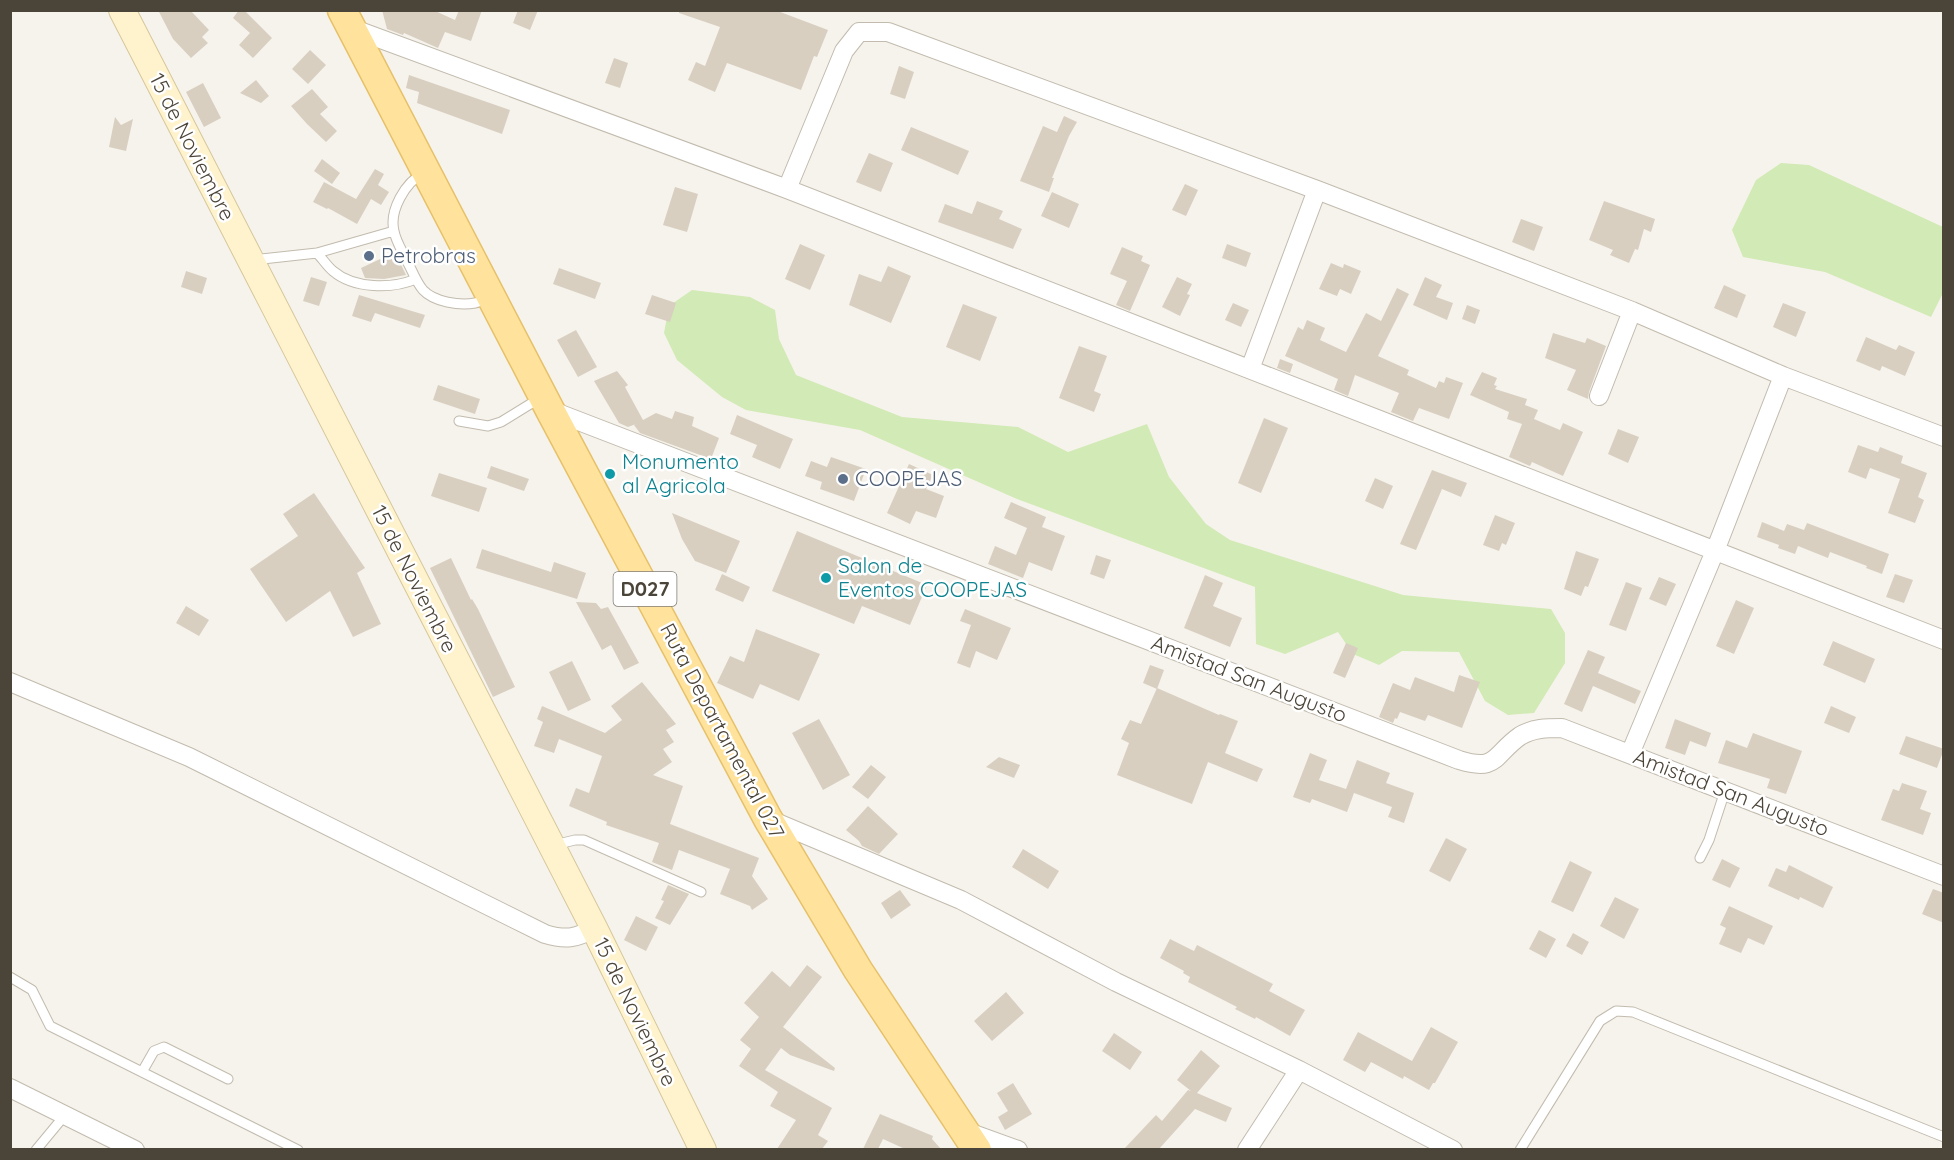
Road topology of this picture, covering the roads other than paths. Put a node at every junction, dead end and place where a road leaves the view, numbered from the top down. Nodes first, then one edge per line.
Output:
1 (122, 10) edge
2 (347, 19) edge
3 (426, 171) junction
4 (787, 189) junction
5 (1317, 190) junction
6 (394, 231) junction
7 (317, 252) junction
8 (250, 260) junction
9 (416, 279) junction
10 (490, 296) junction
11 (1632, 311) junction
12 (1250, 369) junction
13 (1783, 376) junction
14 (1599, 396) dead end
15 (546, 403) junction
16 (459, 421) dead end
17 (1944, 437) edge
18 (1715, 551) junction
19 (1944, 640) edge
20 (10, 682) edge
21 (1630, 754) junction
22 (1725, 791) junction
23 (768, 819) junction
24 (552, 846) junction
25 (1700, 858) dead end
26 (1944, 876) edge
27 (701, 892) dead end
28 (594, 928) junction
29 (10, 977) edge
30 (1299, 1070) junction
31 (142, 1072) junction
32 (228, 1079) dead end
33 (10, 1088) edge
34 (65, 1115) junction
35 (1944, 1137) edge
36 (970, 1140) edge
37 (36, 1149) edge
38 (135, 1149) edge
39 (298, 1149) edge
40 (703, 1149) edge
41 (1018, 1149) edge
42 (1246, 1149) edge
43 (1453, 1149) edge
44 (1520, 1149) edge

1 - 8 street, 15 de Noviembre
2 - 3 main road, Ruta Departamental 027 / D027
2 - 4 street
3 - 6 lane
3 - 10 main road, Ruta Departamental 027 / D027
4 - 5 street
4 - 12 street
5 - 11 street
5 - 12 street
6 - 7 lane
6 - 9 lane
7 - 8 lane
7 - 9 lane
8 - 24 street, 15 de Noviembre
9 - 10 lane
10 - 15 main road, Ruta Departamental 027 / D027
11 - 13 street
11 - 14 street
12 - 18 street
13 - 17 street
13 - 18 street
15 - 16 lane
15 - 21 street, Amistad San Augusto
15 - 23 main road, Ruta Departamental 027 / D027
18 - 19 street
18 - 21 street
20 - 28 street
21 - 22 street, Amistad San Augusto
22 - 25 lane
22 - 26 street, Amistad San Augusto
23 - 30 street
23 - 36 main road, Ruta Departamental 027 / D027
24 - 27 lane
24 - 28 street, 15 de Noviembre
28 - 40 street, 15 de Noviembre
29 - 31 lane
30 - 42 street
30 - 43 street
31 - 32 lane
31 - 39 lane
33 - 34 street
34 - 37 lane
34 - 38 street
35 - 44 lane
36 - 41 street

